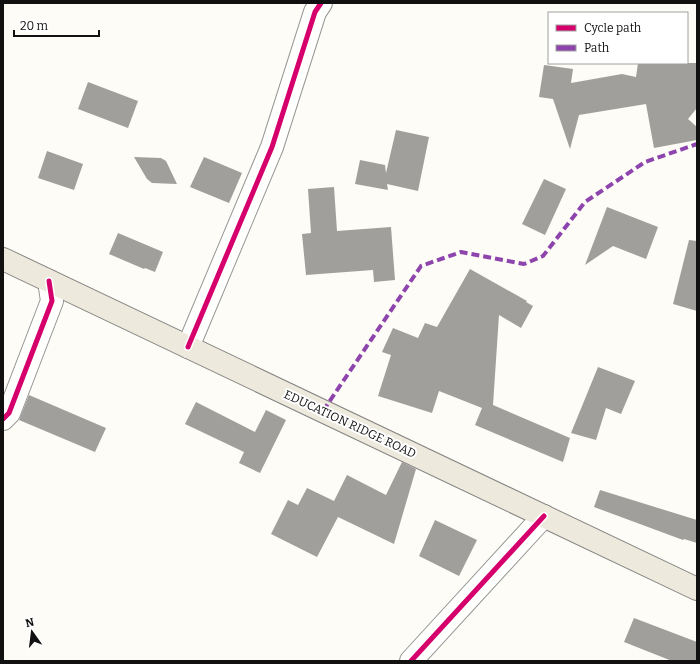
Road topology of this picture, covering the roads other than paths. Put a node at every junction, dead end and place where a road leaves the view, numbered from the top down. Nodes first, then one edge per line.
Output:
1 (321, 3) edge
2 (3, 259) edge
3 (48, 281) junction
4 (188, 347) junction
5 (3, 418) edge
6 (544, 516) junction
7 (697, 589) edge
8 (410, 661) edge

1 - 4 street
2 - 3 main road, EDUCATION RIDGE ROAD
3 - 4 main road, EDUCATION RIDGE ROAD
3 - 5 street
4 - 6 main road, EDUCATION RIDGE ROAD
6 - 7 main road, EDUCATION RIDGE ROAD
6 - 8 street

